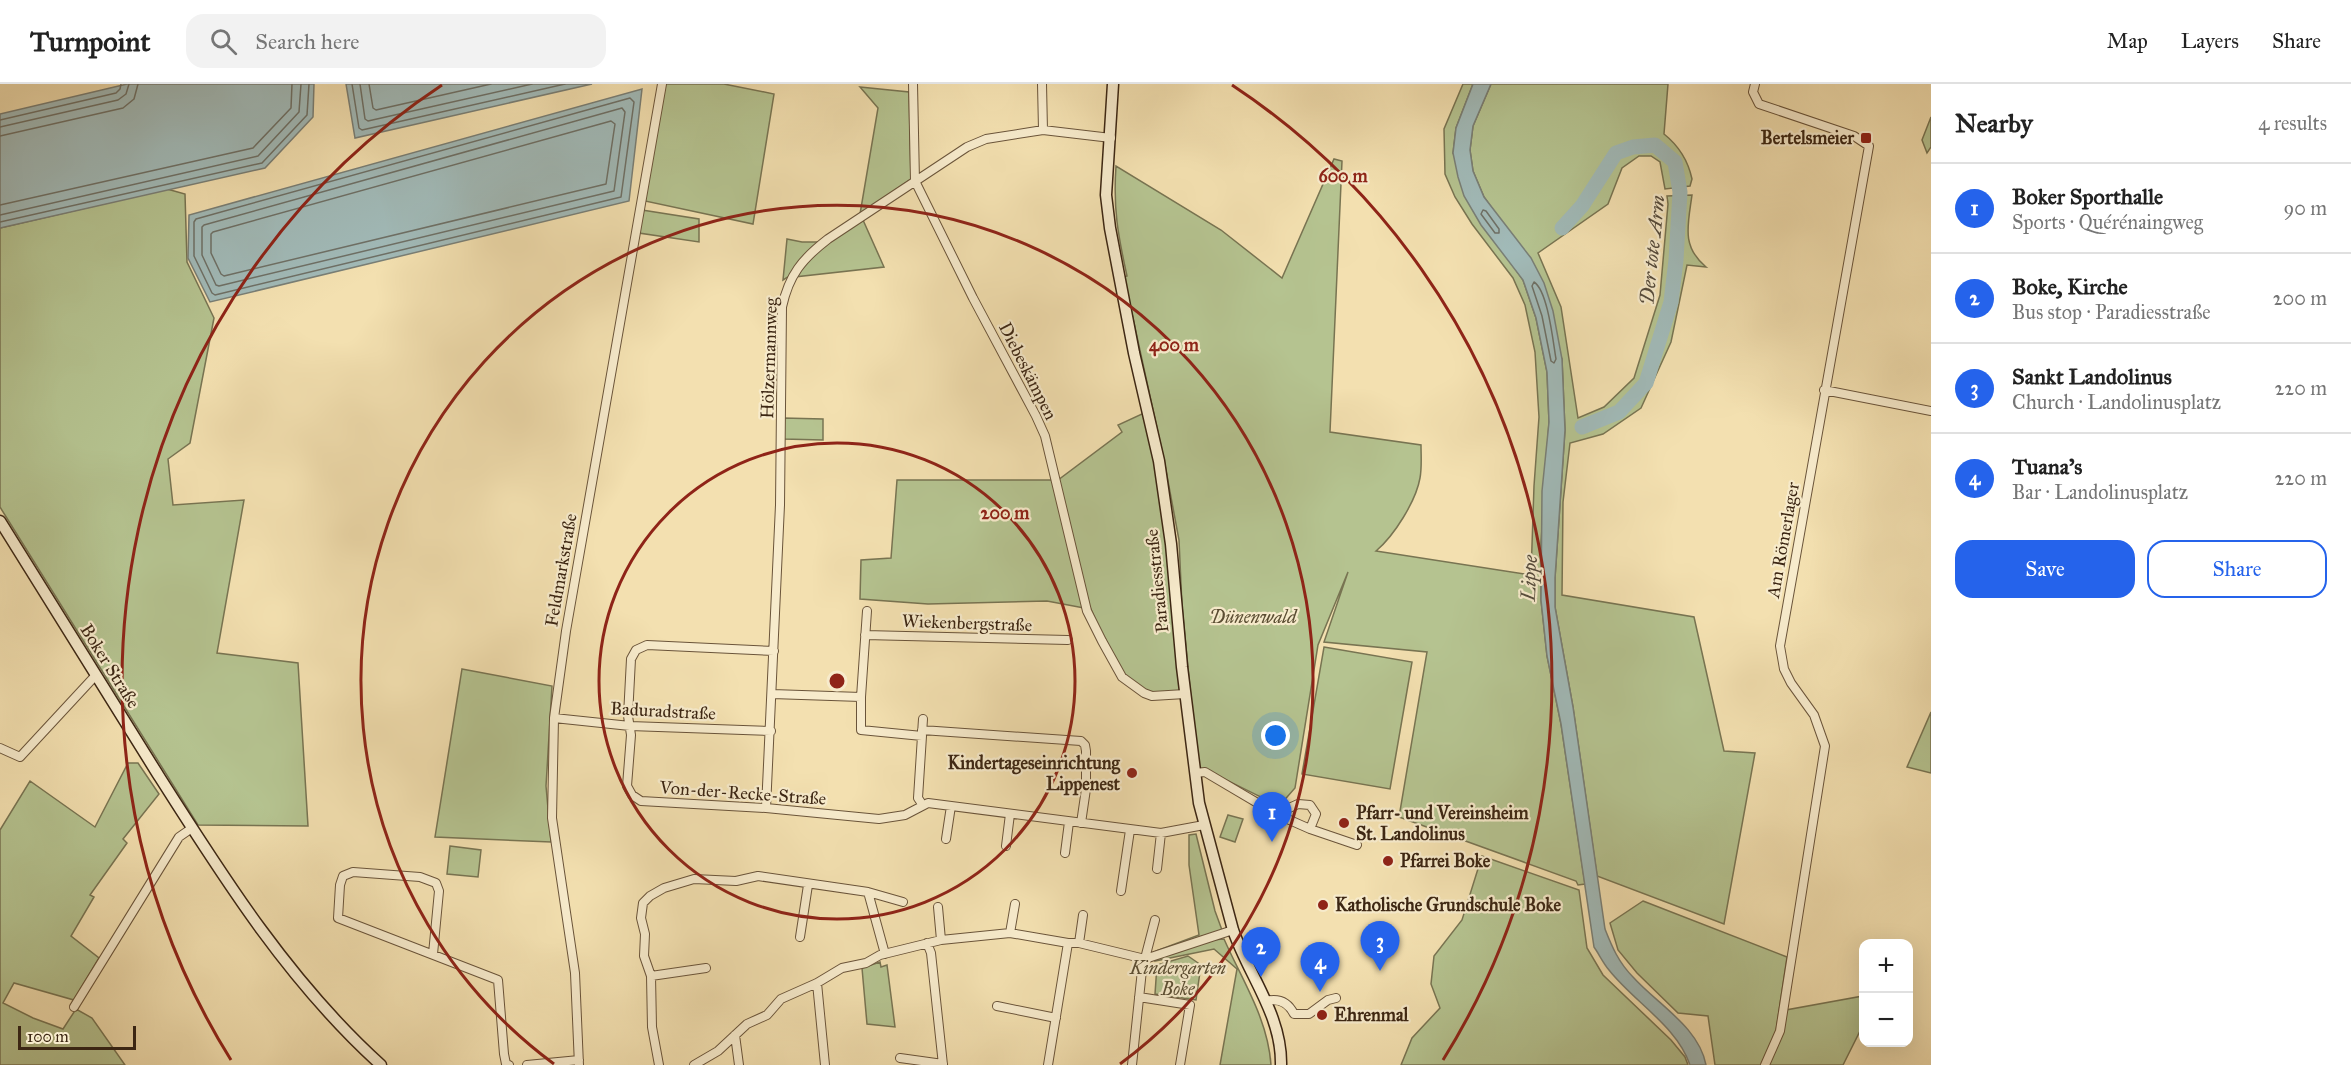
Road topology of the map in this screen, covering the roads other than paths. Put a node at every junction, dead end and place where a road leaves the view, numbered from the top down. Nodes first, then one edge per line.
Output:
1 (663, 84) edge
2 (913, 84) edge
3 (1042, 84) edge
4 (1113, 84) edge
5 (1755, 84) edge
6 (1043, 130) junction
7 (1111, 138) junction
8 (915, 181) junction
9 (1824, 390) junction
10 (1931, 411) edge
11 (0, 521) edge
12 (867, 611) dead end
13 (865, 635) junction
14 (1068, 640) dead end
15 (774, 651) junction
16 (96, 675) junction
17 (1185, 693) junction
18 (772, 694) junction
19 (861, 697) junction
20 (554, 718) junction
21 (922, 719) dead end
22 (630, 726) junction
23 (771, 731) junction
24 (922, 733) junction
25 (0, 748) edge
26 (1195, 773) junction
27 (922, 804) junction
28 (951, 806) junction
29 (766, 808) junction
30 (1010, 814) junction
31 (1275, 814) junction
32 (1069, 822) junction
33 (1081, 823) junction
34 (1204, 825) junction
35 (192, 828) junction
36 (1310, 829) junction
37 (1130, 830) junction
38 (1161, 833) junction
39 (946, 839) dead end
40 (1357, 845) dead end
41 (1006, 846) dead end
42 (1065, 853) dead end
43 (1157, 869) dead end
44 (808, 885) junction
45 (1121, 891) dead end
46 (868, 892) junction
47 (903, 902) dead end
48 (1015, 904) dead end
49 (938, 907) dead end
50 (1083, 915) dead end
51 (1155, 920) dead end
52 (1233, 930) junction
53 (1010, 933) junction
54 (800, 938) dead end
55 (941, 940) junction
56 (927, 943) junction
57 (1079, 943) junction
58 (1068, 944) junction
59 (433, 954) junction
60 (885, 954) junction
61 (1145, 959) junction
62 (706, 968) dead end
63 (651, 976) junction
64 (817, 983) junction
65 (1139, 997) junction
66 (1336, 998) dead end
67 (1266, 1001) junction
68 (74, 1006) dead end
69 (997, 1006) dead end
70 (1056, 1018) junction
71 (735, 1035) junction
72 (900, 1058) dead end
73 (579, 1062) edge
74 (943, 1064) edge
75 (381, 1065) edge
76 (509, 1065) edge
77 (527, 1065) edge
78 (659, 1065) edge
79 (694, 1065) edge
80 (739, 1065) edge
81 (825, 1065) edge
82 (1048, 1065) edge
83 (1132, 1065) edge
84 (1180, 1065) edge
85 (1281, 1065) edge
86 (1765, 1065) edge

1 - 20 street, Feldmarkstraße
2 - 8 street, Diebeskämpen
3 - 6 street
4 - 7 main road, Paradiesstraße
5 - 9 street, Am Römerlager
6 - 7 street, Hölzermannweg
6 - 8 street, Hölzermannweg
7 - 17 main road, Paradiesstraße
8 - 15 street, Hölzermannweg
8 - 17 street, Diebeskämpen
9 - 10 street
9 - 86 street, Am Römerlager
11 - 16 main road, Boker Straße
12 - 13 street
13 - 14 street, Wiekenbergstraße
13 - 19 street
15 - 18 street, Hölzermannweg
15 - 22 street
16 - 25 street
16 - 35 main road, Boker Straße
17 - 26 main road, Paradiesstraße
18 - 19 street
18 - 23 street, Hölzermannweg
19 - 24 street
20 - 22 street, Baduradstraße
20 - 73 street, Feldmarkstraße
21 - 24 street
22 - 23 street, Baduradstraße
22 - 29 street, Von-der-Recke-Straße
23 - 29 street, Hölzermannweg
24 - 27 street
24 - 33 street
26 - 31 street
26 - 34 main road, Paradiesstraße
27 - 28 street, Von-der-Recke-Straße
27 - 29 street, Von-der-Recke-Straße
28 - 30 street, Von-der-Recke-Straße
28 - 39 street
30 - 32 street, Von-der-Recke-Straße
30 - 41 street
31 - 36 street
31 - 36 street
32 - 33 street, Von-der-Recke-Straße
32 - 42 street
33 - 37 street, Von-der-Recke-Straße
34 - 38 street, Von-der-Recke-Straße
34 - 52 main road, Paradiesstraße
35 - 68 street
35 - 75 main road, Boker Straße
36 - 40 street
37 - 38 street, Von-der-Recke-Straße
37 - 45 street
38 - 43 street
44 - 46 street
44 - 54 street
44 - 63 street
46 - 47 street
46 - 60 street
48 - 53 street
49 - 55 street
50 - 57 street
51 - 61 street
52 - 61 street
52 - 67 main road, Paradiesstraße
53 - 55 street
53 - 58 street
55 - 56 street
56 - 60 street
56 - 74 street
57 - 58 street
57 - 61 street
58 - 70 street
59 - 59 street
59 - 76 street
60 - 64 street
61 - 65 street
62 - 63 street
63 - 78 street
64 - 71 street
64 - 81 street
65 - 83 street
65 - 84 street
66 - 67 street
67 - 85 main road, Paradiesstraße
69 - 70 street
70 - 82 street
71 - 79 street
71 - 80 street
72 - 74 street
73 - 77 street

